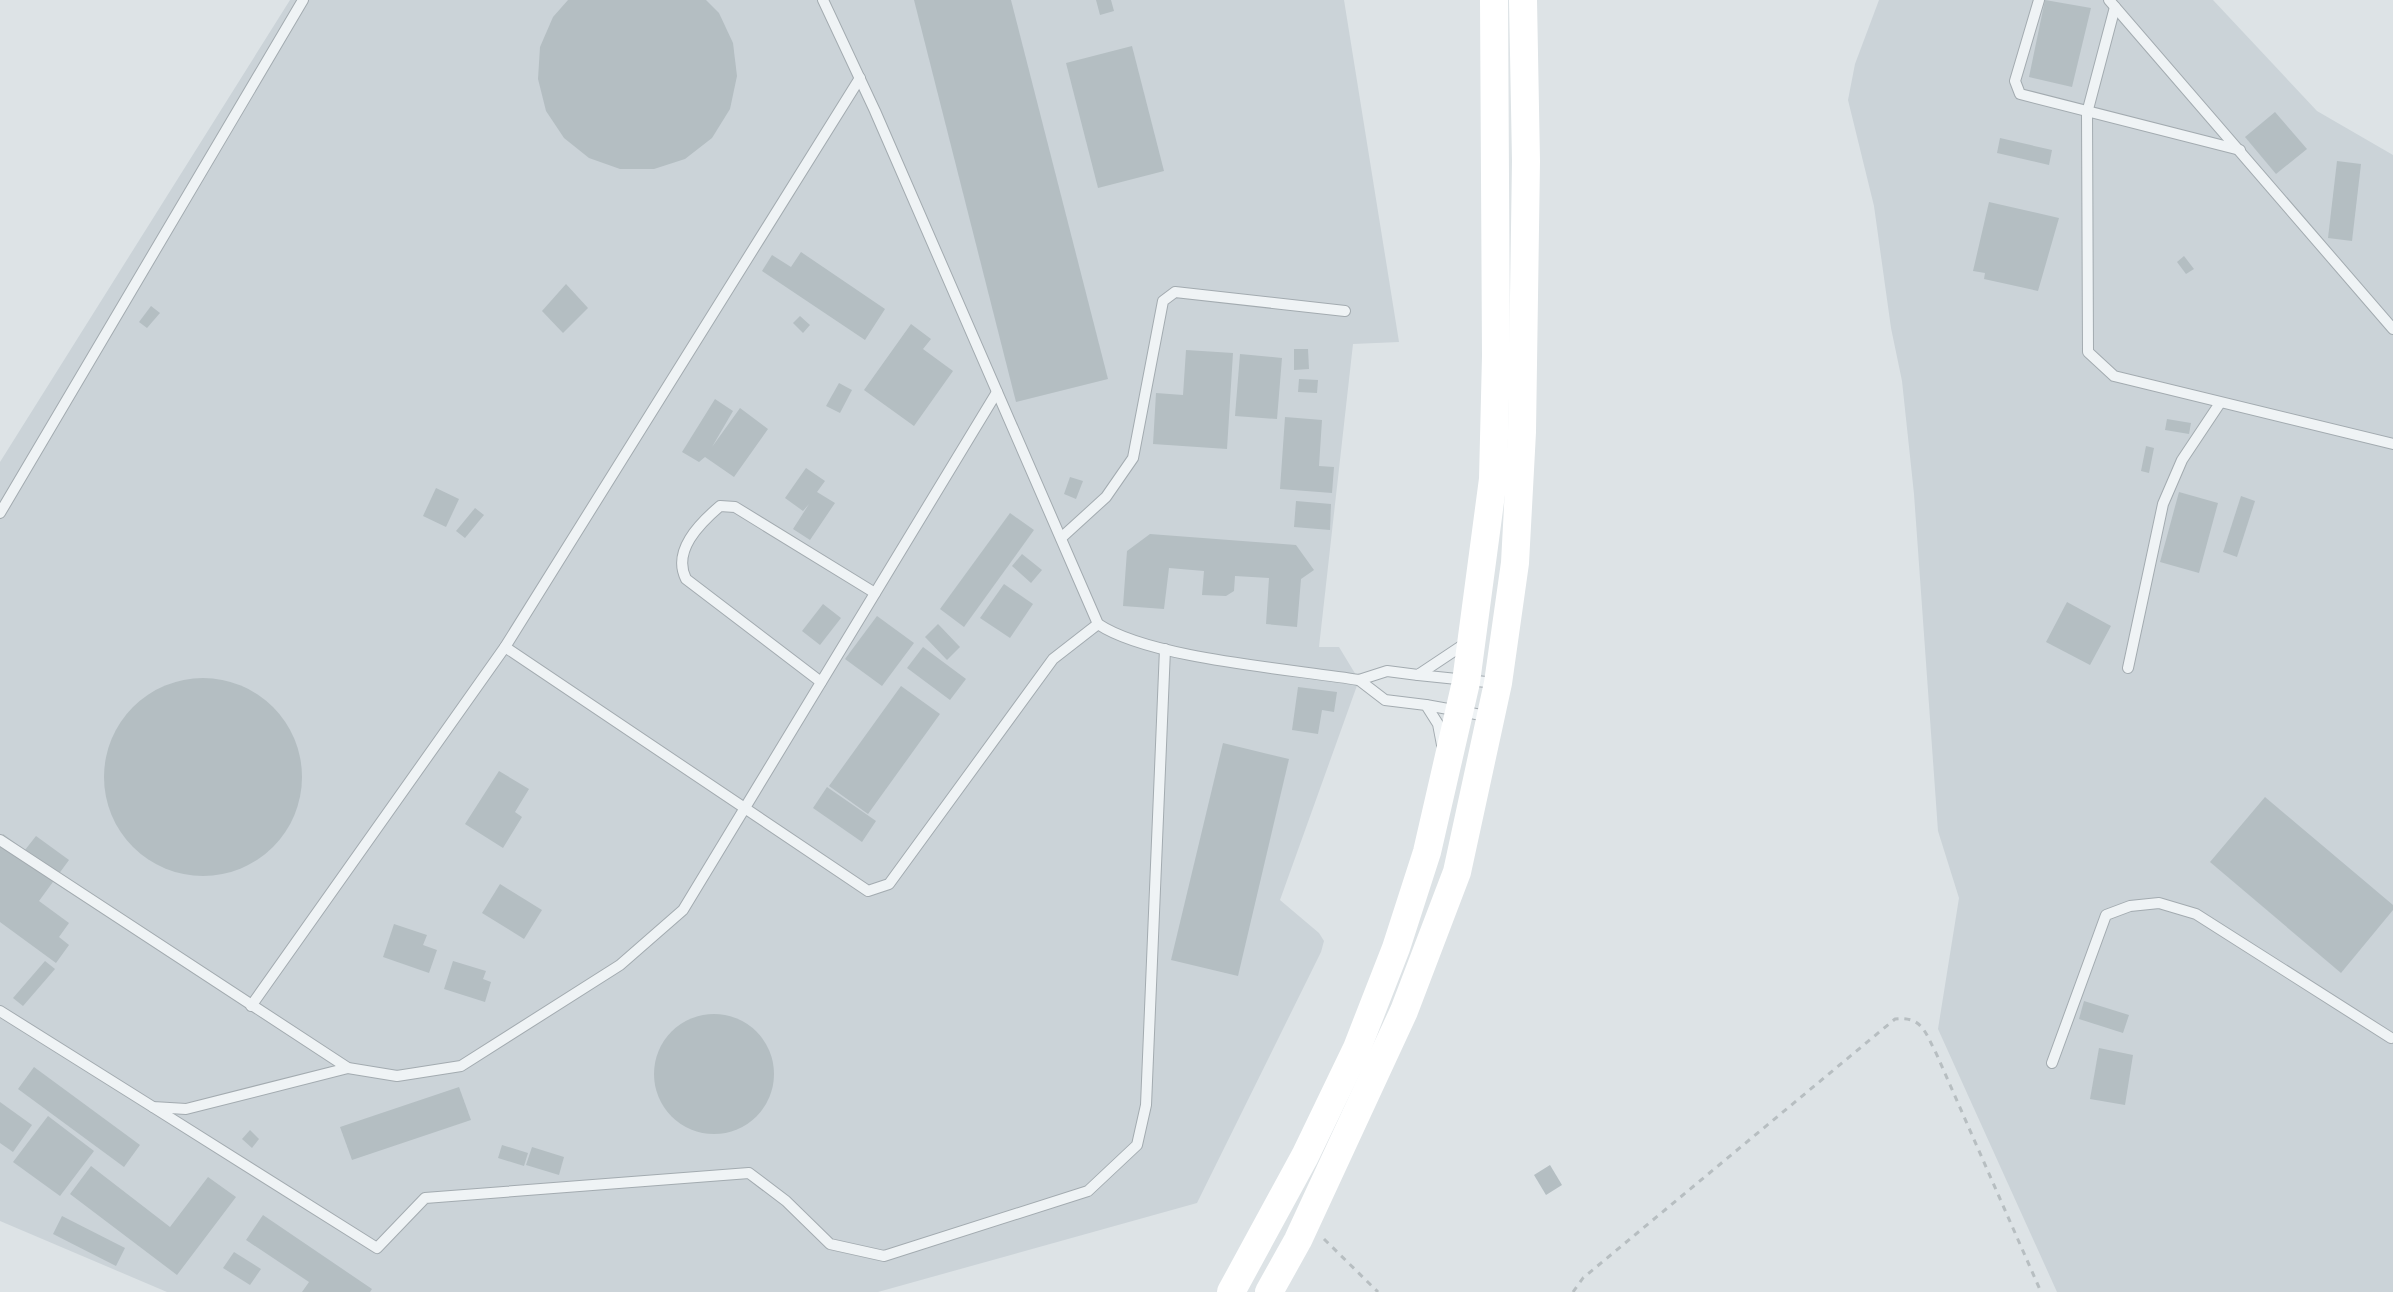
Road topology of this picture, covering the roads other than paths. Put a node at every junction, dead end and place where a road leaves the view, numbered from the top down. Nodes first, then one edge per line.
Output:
1 (303, 0) edge
2 (823, 0) edge
3 (1494, 0) edge
4 (1523, 0) edge
5 (2039, 0) edge
6 (2112, 4) edge
7 (860, 78) junction
8 (2087, 113) junction
9 (2241, 150) junction
10 (1496, 160) junction
11 (1526, 161) junction
12 (1345, 311) dead end
13 (2393, 329) edge
14 (997, 392) junction
15 (2220, 403) junction
16 (2393, 444) edge
17 (0, 513) edge
18 (1061, 538) junction
19 (875, 593) junction
20 (1098, 624) junction
21 (1471, 639) junction
22 (505, 647) junction
23 (1165, 649) junction
24 (2128, 668) dead end
25 (1418, 675) junction
26 (1359, 680) junction
27 (821, 682) junction
28 (1466, 682) junction
29 (1498, 683) junction
30 (1426, 705) junction
31 (1459, 712) junction
32 (1490, 716) junction
33 (1444, 780) junction
34 (744, 810) junction
35 (0, 840) edge
36 (251, 1006) junction
37 (0, 1011) edge
38 (2392, 1037) edge
39 (2052, 1063) dead end
40 (348, 1068) junction
41 (153, 1107) junction
42 (1231, 1292) edge
43 (1269, 1292) edge

1 - 17 lane
2 - 7 lane
3 - 10 main road
4 - 11 main road
5 - 8 lane
6 - 8 lane
6 - 9 lane
7 - 14 lane
7 - 22 lane
8 - 9 lane
8 - 15 lane
9 - 13 lane
10 - 11 main road
10 - 21 main road
11 - 29 main road
12 - 18 lane
14 - 18 lane
14 - 19 lane
15 - 16 lane
15 - 24 lane
18 - 20 lane
19 - 27 lane
19 - 27 lane
20 - 23 lane
20 - 34 lane
21 - 25 lane
21 - 28 main road
22 - 34 lane
22 - 36 lane
23 - 26 lane
23 - 41 lane
25 - 26 lane
25 - 28 lane
26 - 30 lane
27 - 34 lane
28 - 29 lane
28 - 31 main road
29 - 32 main road
30 - 31 lane
30 - 33 lane
31 - 32 lane
31 - 33 main road
32 - 43 main road
33 - 42 main road
34 - 40 lane
35 - 36 lane
36 - 40 lane
37 - 41 lane
38 - 39 lane
40 - 41 lane

